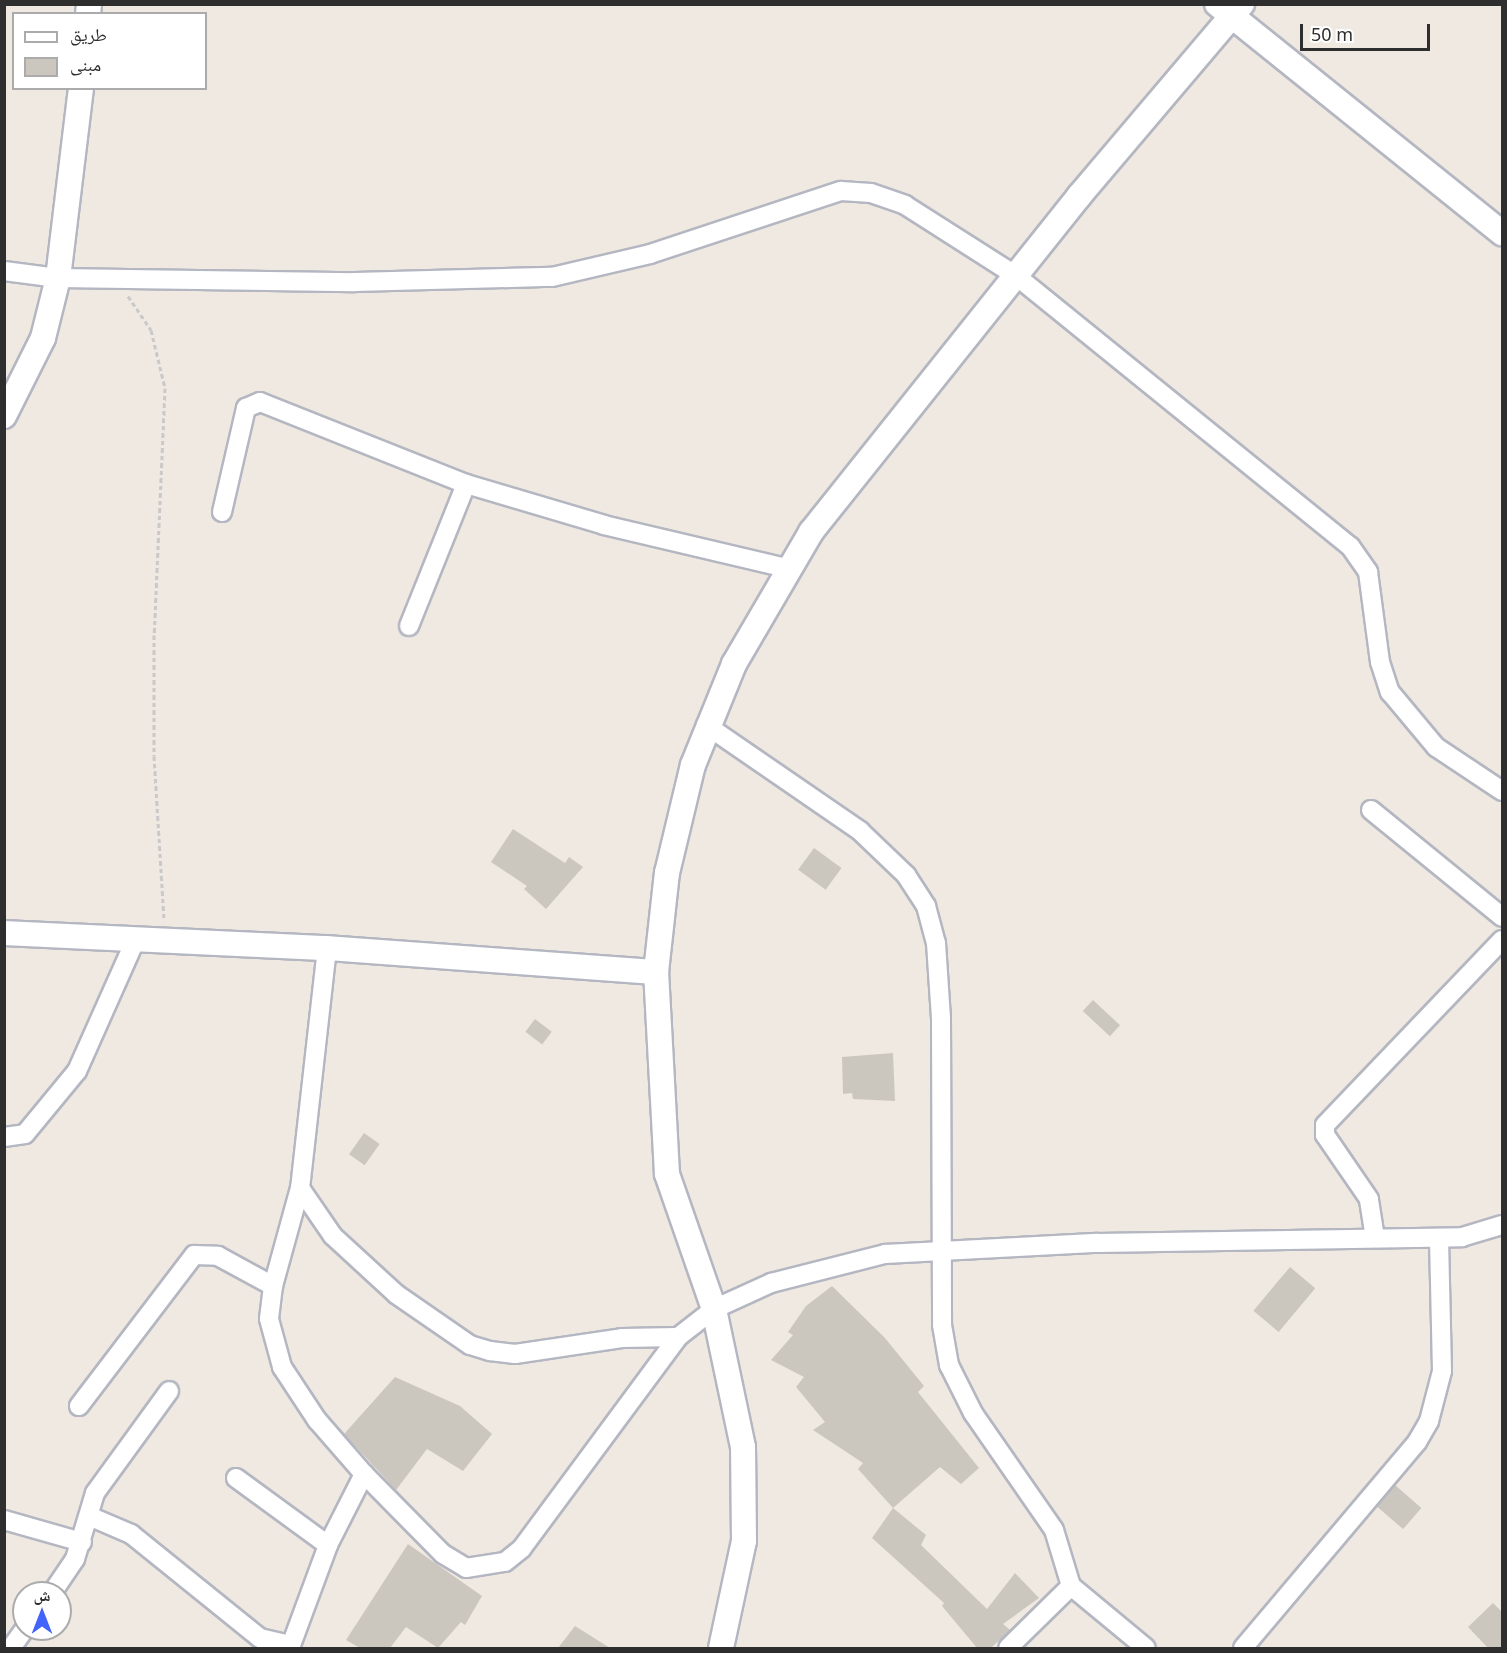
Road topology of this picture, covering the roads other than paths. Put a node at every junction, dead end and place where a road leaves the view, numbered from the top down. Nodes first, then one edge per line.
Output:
1 (1230, 8) edge
2 (81, 90) edge
3 (1503, 232) edge
4 (4, 271) edge
5 (1015, 275) junction
6 (58, 278) junction
7 (4, 416) edge
8 (466, 484) junction
9 (222, 512) dead end
10 (786, 568) junction
11 (409, 626) dead end
12 (706, 725) junction
13 (1503, 791) edge
14 (1371, 810) dead end
15 (1503, 917) edge
16 (4, 933) edge
17 (1503, 939) edge
18 (135, 941) junction
19 (327, 948) junction
20 (656, 972) junction
21 (4, 1137) edge
22 (300, 1188) junction
23 (1503, 1225) edge
24 (1375, 1238) junction
25 (1439, 1238) junction
26 (942, 1249) junction
27 (273, 1286) junction
28 (714, 1309) junction
29 (678, 1337) junction
30 (169, 1391) dead end
31 (79, 1406) dead end
32 (364, 1474) junction
33 (236, 1478) dead end
34 (90, 1516) junction
35 (4, 1520) edge
36 (82, 1542) junction
37 (328, 1545) junction
38 (59, 1581) edge
39 (1071, 1586) junction
40 (290, 1647) edge
41 (721, 1648) edge
42 (1008, 1648) edge
43 (1146, 1648) edge
44 (1243, 1648) edge

1 - 3 street
1 - 5 street
2 - 6 street
4 - 6 street
5 - 6 street
5 - 10 street
5 - 13 street
6 - 7 street
8 - 9 street
8 - 10 street
8 - 11 street
10 - 12 street
12 - 20 street
12 - 26 street
14 - 15 street
16 - 18 street
17 - 24 street
18 - 19 street
18 - 21 street
19 - 20 street
19 - 22 street
20 - 28 street
22 - 27 street
22 - 29 street
23 - 25 street
24 - 25 street
24 - 26 street
25 - 44 street
26 - 28 street
26 - 39 street
27 - 31 street
27 - 32 street
28 - 29 street
28 - 41 street
29 - 32 street
30 - 34 street
32 - 37 street
33 - 37 street
34 - 36 street
34 - 40 street
35 - 36 street
36 - 38 street
37 - 40 street
39 - 42 street
39 - 43 street

